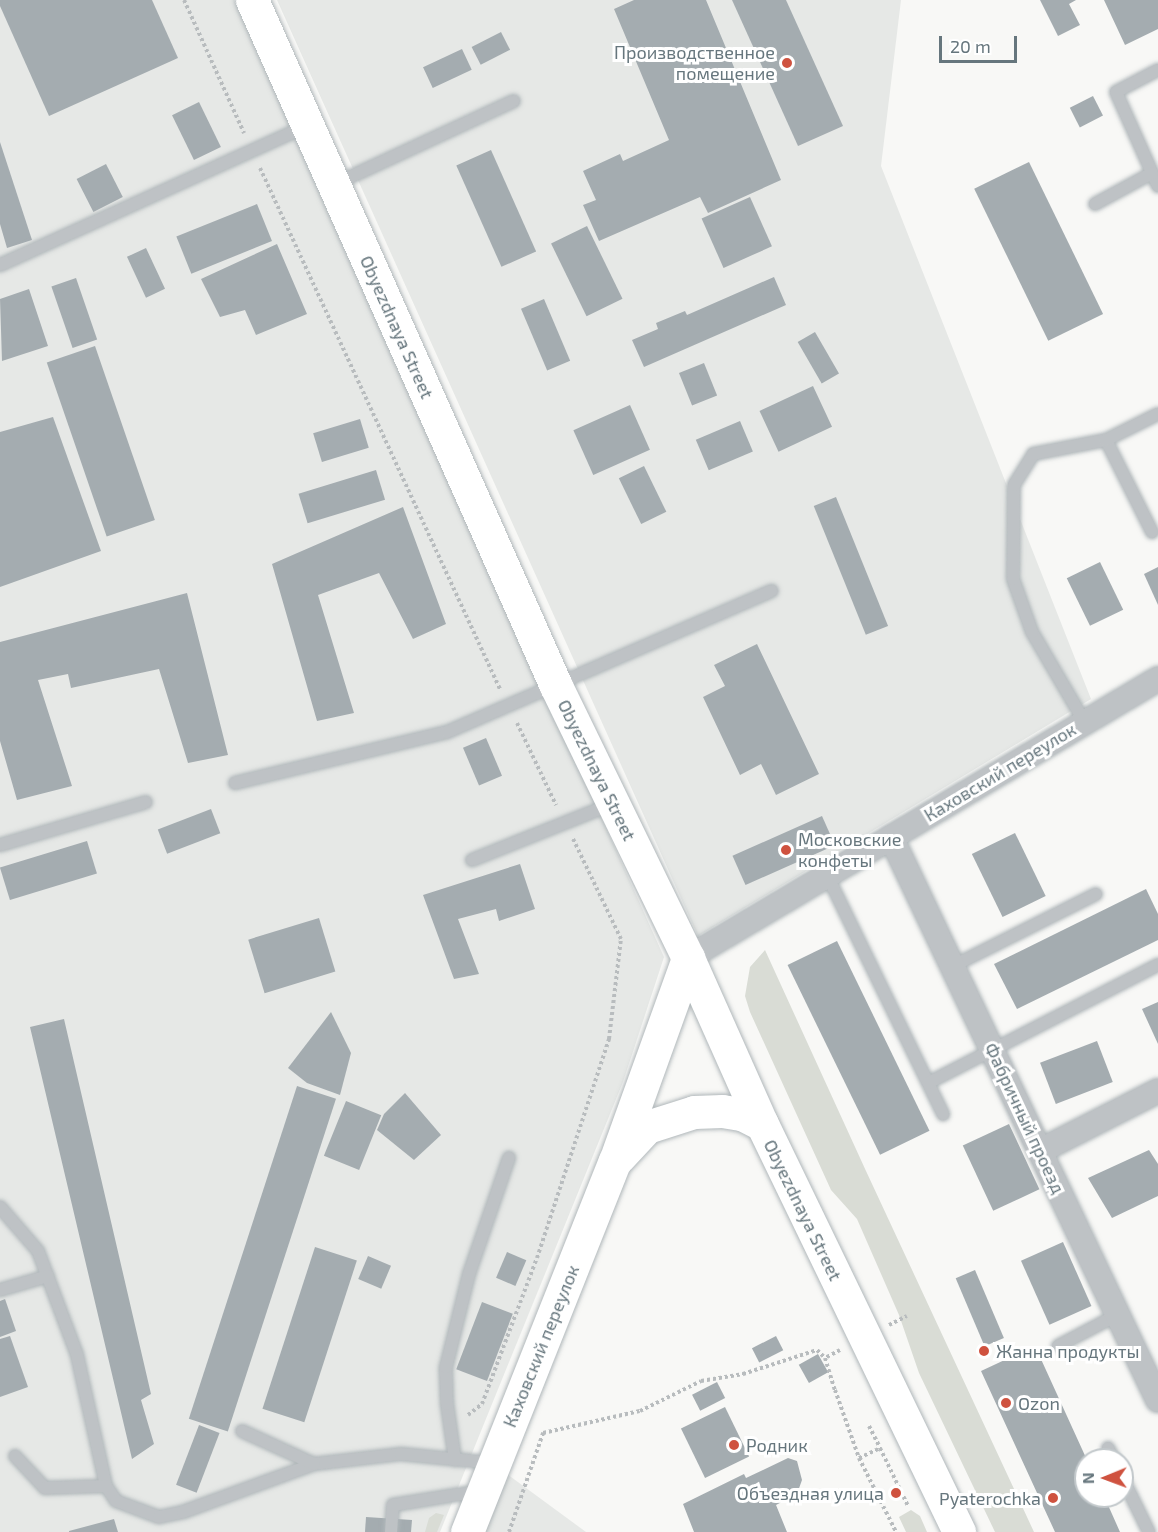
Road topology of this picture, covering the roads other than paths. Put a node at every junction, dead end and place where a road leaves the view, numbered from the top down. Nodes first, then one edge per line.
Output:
1 (252, 0) edge
2 (1158, 70) edge
3 (514, 101) dead end
4 (307, 125) junction
5 (1152, 173) junction
6 (333, 185) junction
7 (1158, 186) edge
8 (1095, 204) dead end
9 (0, 265) edge
10 (1158, 414) edge
11 (1106, 440) junction
12 (1152, 532) dead end
13 (772, 591) dead end
14 (1158, 679) edge
15 (556, 686) junction
16 (1084, 721) junction
17 (236, 783) dead end
18 (146, 802) dead end
19 (613, 803) junction
20 (891, 837) junction
21 (0, 844) edge
22 (472, 860) dead end
23 (827, 875) junction
24 (1096, 894) dead end
25 (688, 958) junction
26 (1158, 965) edge
27 (953, 966) junction
28 (992, 1051) junction
29 (928, 1083) junction
30 (1158, 1091) edge
31 (943, 1114) dead end
32 (762, 1124) junction
33 (1040, 1151) junction
34 (509, 1158) dead end
35 (615, 1161) junction
36 (0, 1207) edge
37 (48, 1276) junction
38 (0, 1290) edge
39 (1117, 1315) junction
40 (1058, 1346) dead end
41 (1158, 1400) edge
42 (242, 1431) dead end
43 (15, 1456) dead end
44 (455, 1460) junction
45 (314, 1464) junction
46 (489, 1477) junction
47 (106, 1486) junction
48 (1134, 1501) edge
49 (391, 1532) edge
50 (467, 1532) edge
51 (959, 1532) edge
52 (1149, 1532) edge

1 - 4 main road, Obyezdnaya Street
2 - 5 lane
3 - 6 lane
4 - 6 main road, Obyezdnaya Street
4 - 9 lane
5 - 7 lane
5 - 8 lane
6 - 15 main road, Obyezdnaya Street
10 - 11 lane
11 - 12 lane
11 - 16 lane
13 - 15 lane
14 - 16 street, Каховский переулок
15 - 17 lane
15 - 19 main road, Obyezdnaya Street
16 - 20 street, Каховский переулок
18 - 21 lane
19 - 22 lane
19 - 25 main road, Obyezdnaya Street
20 - 23 street, Каховский переулок
20 - 27 street, Фабричный проезд
23 - 25 street, Каховский переулок
23 - 29 lane
24 - 27 lane
25 - 32 main road, Obyezdnaya Street
25 - 35 main road, Каховский переулок
26 - 28 lane
27 - 28 street, Фабричный проезд
28 - 29 lane
28 - 33 street, Фабричный проезд
29 - 31 lane
30 - 33 street
32 - 35 main road
32 - 51 main road, Obyezdnaya Street
33 - 39 street, Фабричный проезд
34 - 44 lane
35 - 46 main road, Каховский переулок
36 - 37 lane
37 - 38 lane
37 - 47 lane
39 - 40 lane
39 - 41 street, Фабричный проезд
42 - 45 lane
43 - 47 lane
44 - 45 lane
44 - 46 lane
45 - 47 lane
46 - 49 lane
46 - 50 main road, Каховский переулок
48 - 52 lane

